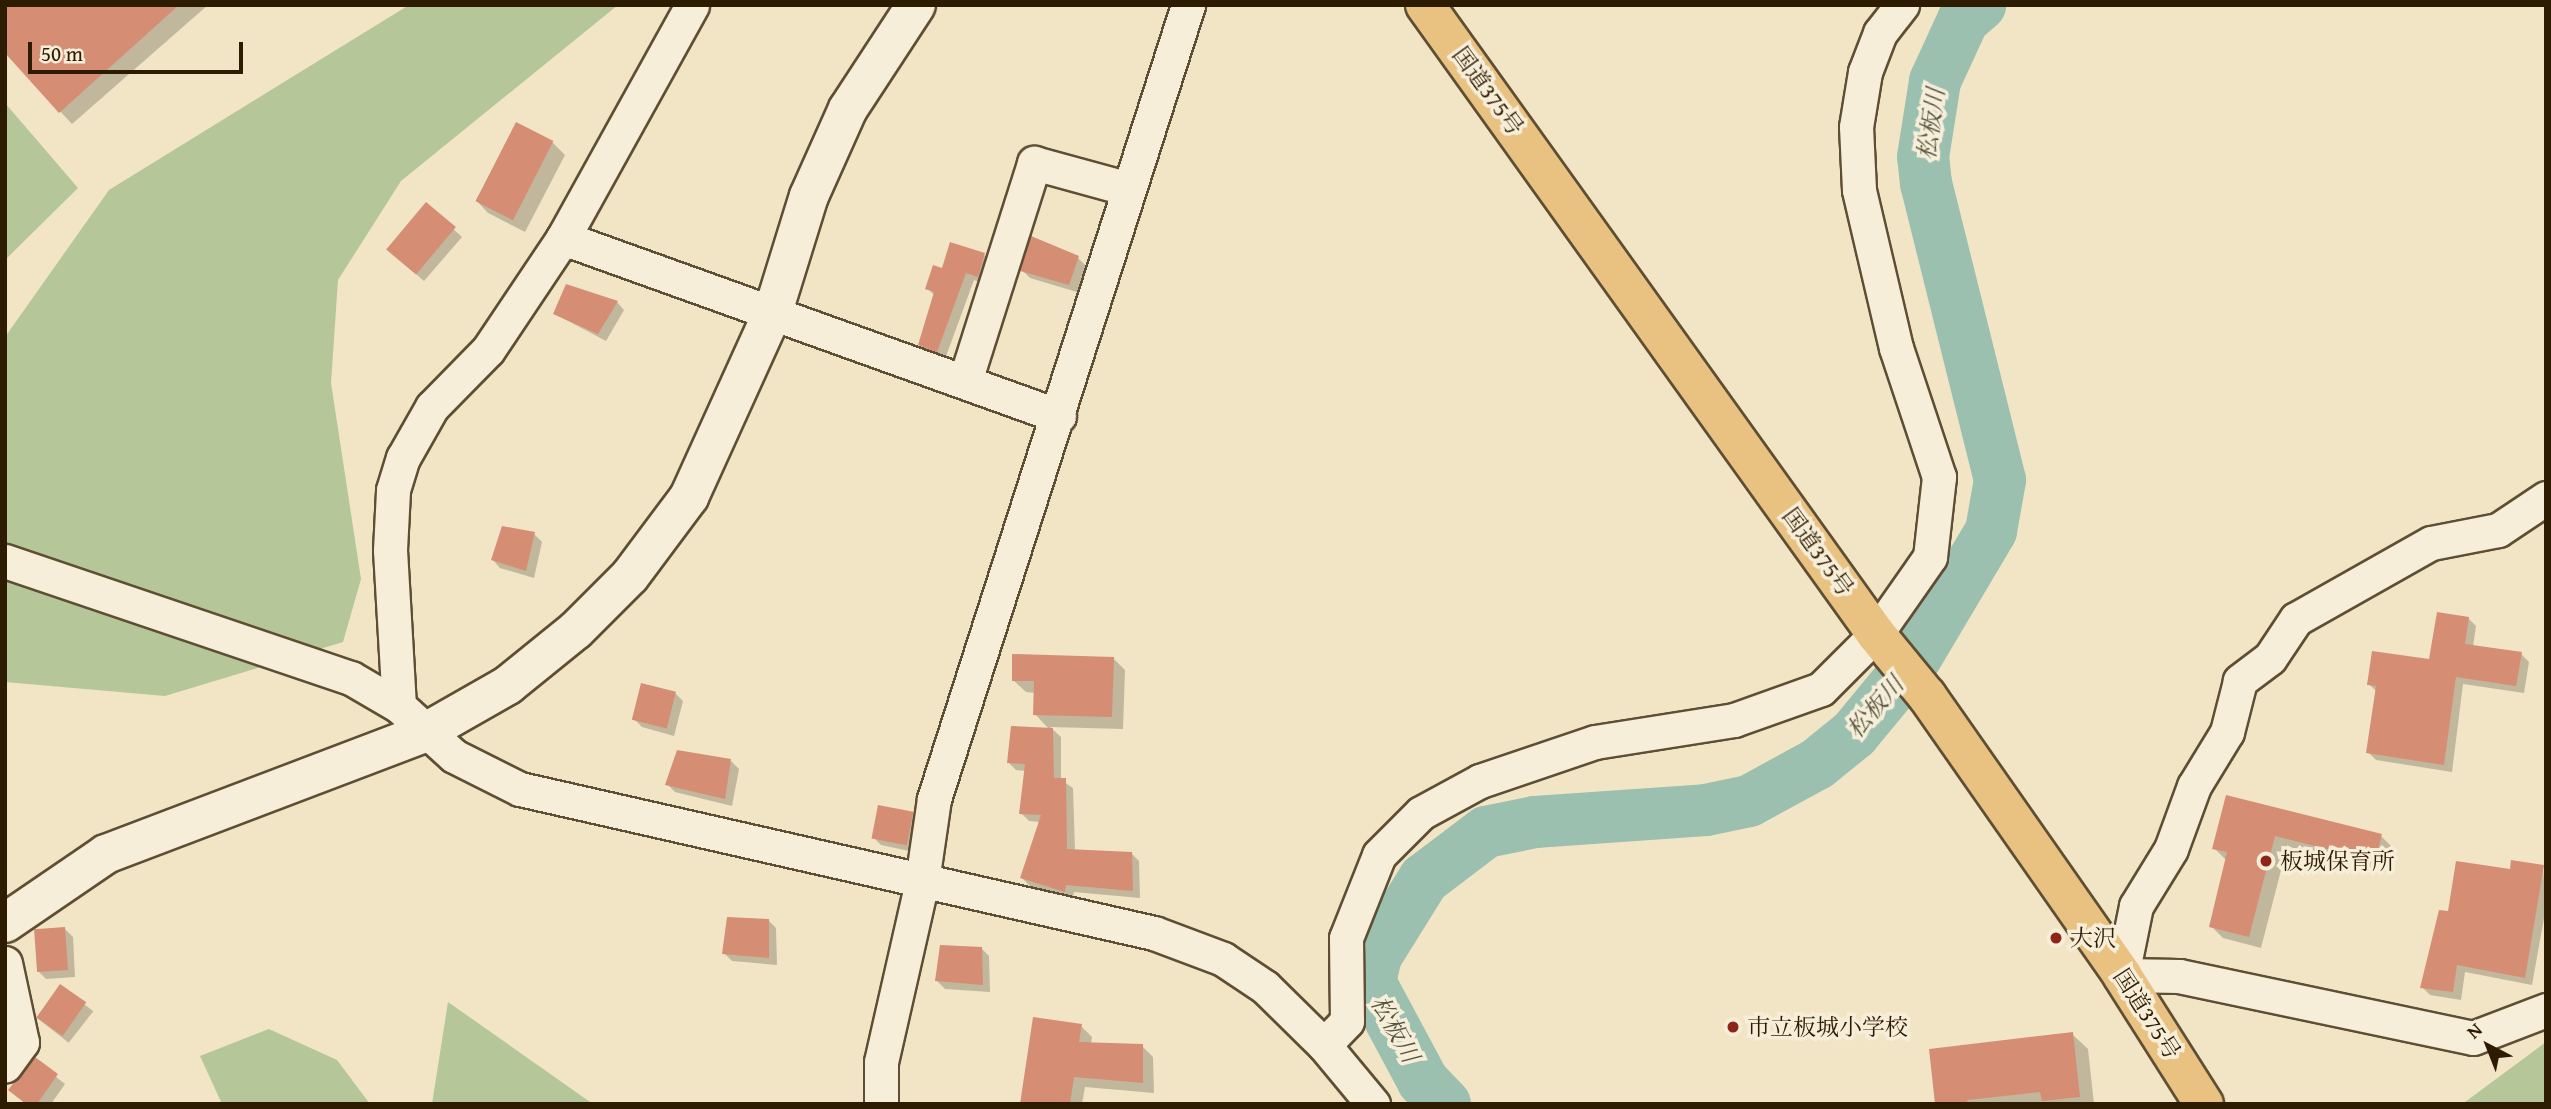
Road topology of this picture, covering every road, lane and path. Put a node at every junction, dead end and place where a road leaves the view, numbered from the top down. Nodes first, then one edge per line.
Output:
1 (692, 5) edge
2 (916, 5) edge
3 (1188, 5) edge
4 (1425, 5) edge
5 (1902, 5) edge
6 (1129, 189) junction
7 (563, 238) junction
8 (773, 313) junction
9 (965, 381) junction
10 (1059, 416) junction
11 (2546, 498) edge
12 (5, 561) edge
13 (1884, 643) junction
14 (411, 720) junction
15 (922, 881) junction
16 (5, 923) edge
17 (5, 963) edge
18 (2122, 975) junction
19 (2546, 1010) edge
20 (1324, 1045) junction
21 (5, 1065) edge
22 (880, 1086) edge
23 (1373, 1104) edge
24 (2204, 1104) edge

1 - 7 street
2 - 8 street
3 - 6 street
4 - 13 highway, 国道375号
5 - 13 street
6 - 9 street
6 - 10 street
7 - 8 street
7 - 14 street
8 - 9 street
8 - 14 street
9 - 10 street
10 - 15 street
11 - 18 street
12 - 14 street
13 - 18 highway, 国道375号
13 - 20 street
14 - 15 street
14 - 16 street
15 - 20 street
15 - 22 street
17 - 21 street
18 - 19 street
18 - 24 highway, 国道375号
20 - 23 street

